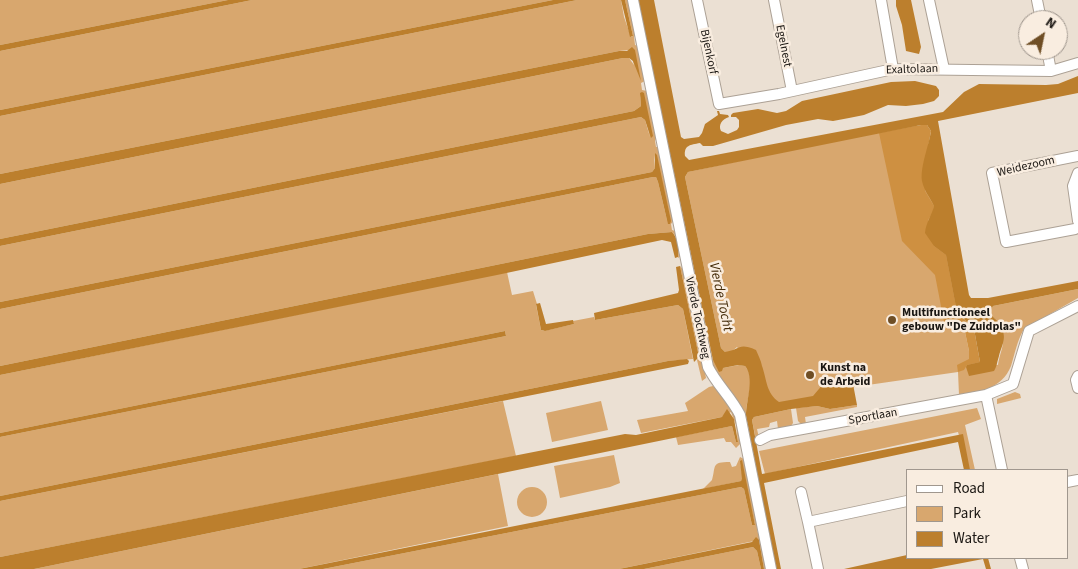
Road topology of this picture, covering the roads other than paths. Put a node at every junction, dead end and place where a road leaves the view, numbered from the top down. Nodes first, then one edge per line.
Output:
1 (633, 0) edge
2 (697, 0) edge
3 (774, 0) edge
4 (881, 0) edge
5 (929, 0) edge
6 (1049, 60) edge
7 (1078, 63) edge
8 (893, 69) junction
9 (944, 70) junction
10 (1051, 70) junction
11 (792, 91) junction
12 (719, 104) joint
13 (1078, 156) edge
14 (1078, 173) edge
15 (1077, 225) edge
16 (1078, 306) edge
17 (1078, 376) edge
18 (1078, 388) edge
19 (986, 395) junction
20 (760, 440) dead end
21 (1002, 469) edge
22 (801, 492) dead end
23 (906, 502) edge
24 (808, 522) junction
25 (771, 569) edge
26 (818, 569) edge

1 - 25 street, Vierde Tochtweg
2 - 12 street, Bijenkorf
3 - 11 street, Egelnest
4 - 8 street
5 - 9 street
6 - 10 street
7 - 10 street, Exaltolaan
8 - 9 street, Exaltolaan
8 - 11 street, Exaltolaan
9 - 10 street, Exaltolaan
11 - 12 street, Exaltolaan
13 - 15 street, Weidezoom
14 - 15 street, Weidezoom
16 - 19 street, Sportlaan
17 - 18 street
19 - 20 street, Sportlaan
19 - 21 street
22 - 24 street
23 - 24 street
24 - 26 street

